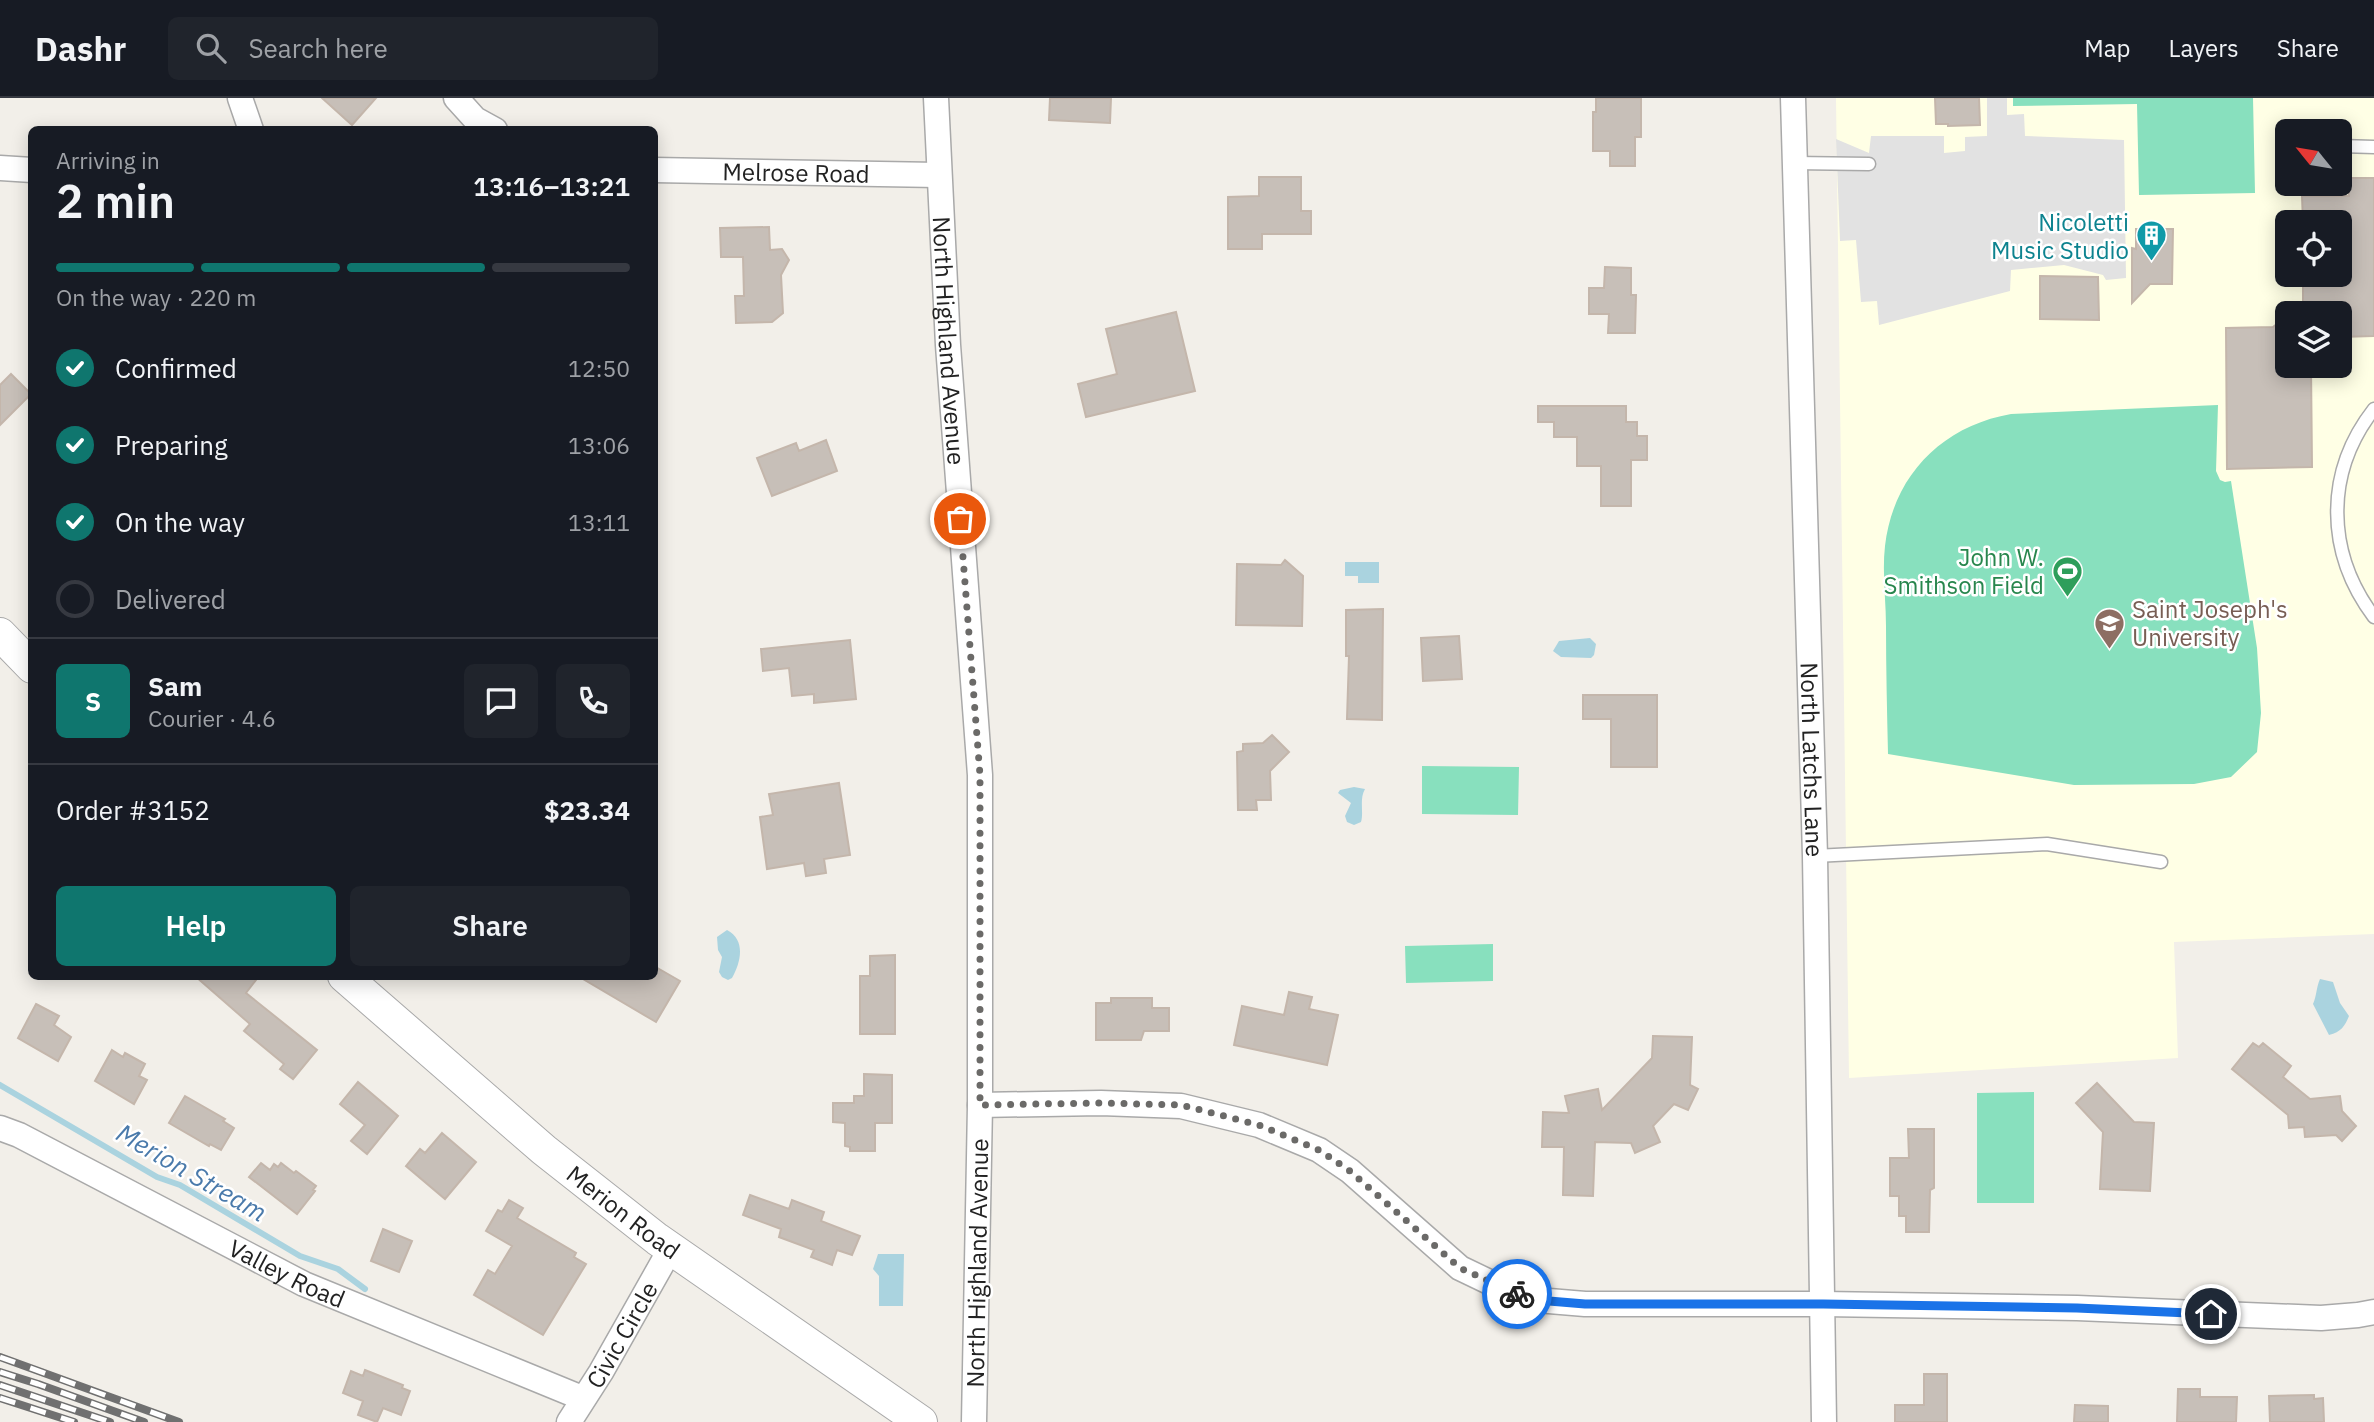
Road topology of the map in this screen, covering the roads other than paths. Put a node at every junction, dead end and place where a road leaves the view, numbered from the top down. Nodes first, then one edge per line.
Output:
1 (240, 98) edge
2 (456, 98) edge
3 (936, 98) edge
4 (1793, 98) edge
5 (250, 126) edge
6 (476, 126) edge
7 (2352, 146) edge
8 (2374, 147) edge
9 (1794, 163) junction
10 (1869, 164) dead end
11 (0, 168) edge
12 (28, 170) edge
13 (658, 170) edge
14 (938, 175) junction
15 (2374, 410) edge
16 (2374, 617) edge
17 (0, 634) edge
18 (28, 663) edge
19 (1815, 856) junction
20 (2161, 862) dead end
21 (349, 980) edge
22 (980, 1105) junction
23 (0, 1128) edge
24 (671, 1248) junction
25 (1823, 1304) junction
26 (2374, 1312) edge
27 (582, 1398) junction
28 (569, 1422) edge
29 (921, 1422) edge
30 (974, 1422) edge
31 (1824, 1422) edge

1 - 5 street
2 - 6 street
3 - 14 street, North Highland Avenue
4 - 9 street, North Latchs Lane
7 - 8 lane
9 - 10 lane
9 - 19 street, North Latchs Lane
11 - 12 street
13 - 14 street, Melrose Road
14 - 22 street, North Highland Avenue
15 - 16 lane
17 - 18 street
19 - 20 lane
19 - 25 street, North Latchs Lane
21 - 24 street, Merion Road
22 - 25 street
22 - 30 street, North Highland Avenue
23 - 27 street, Valley Road
24 - 27 street, Civic Circle
24 - 29 street, Merion Road
25 - 26 street
25 - 31 street, North Latchs Lane
27 - 28 street, Civic Circle

